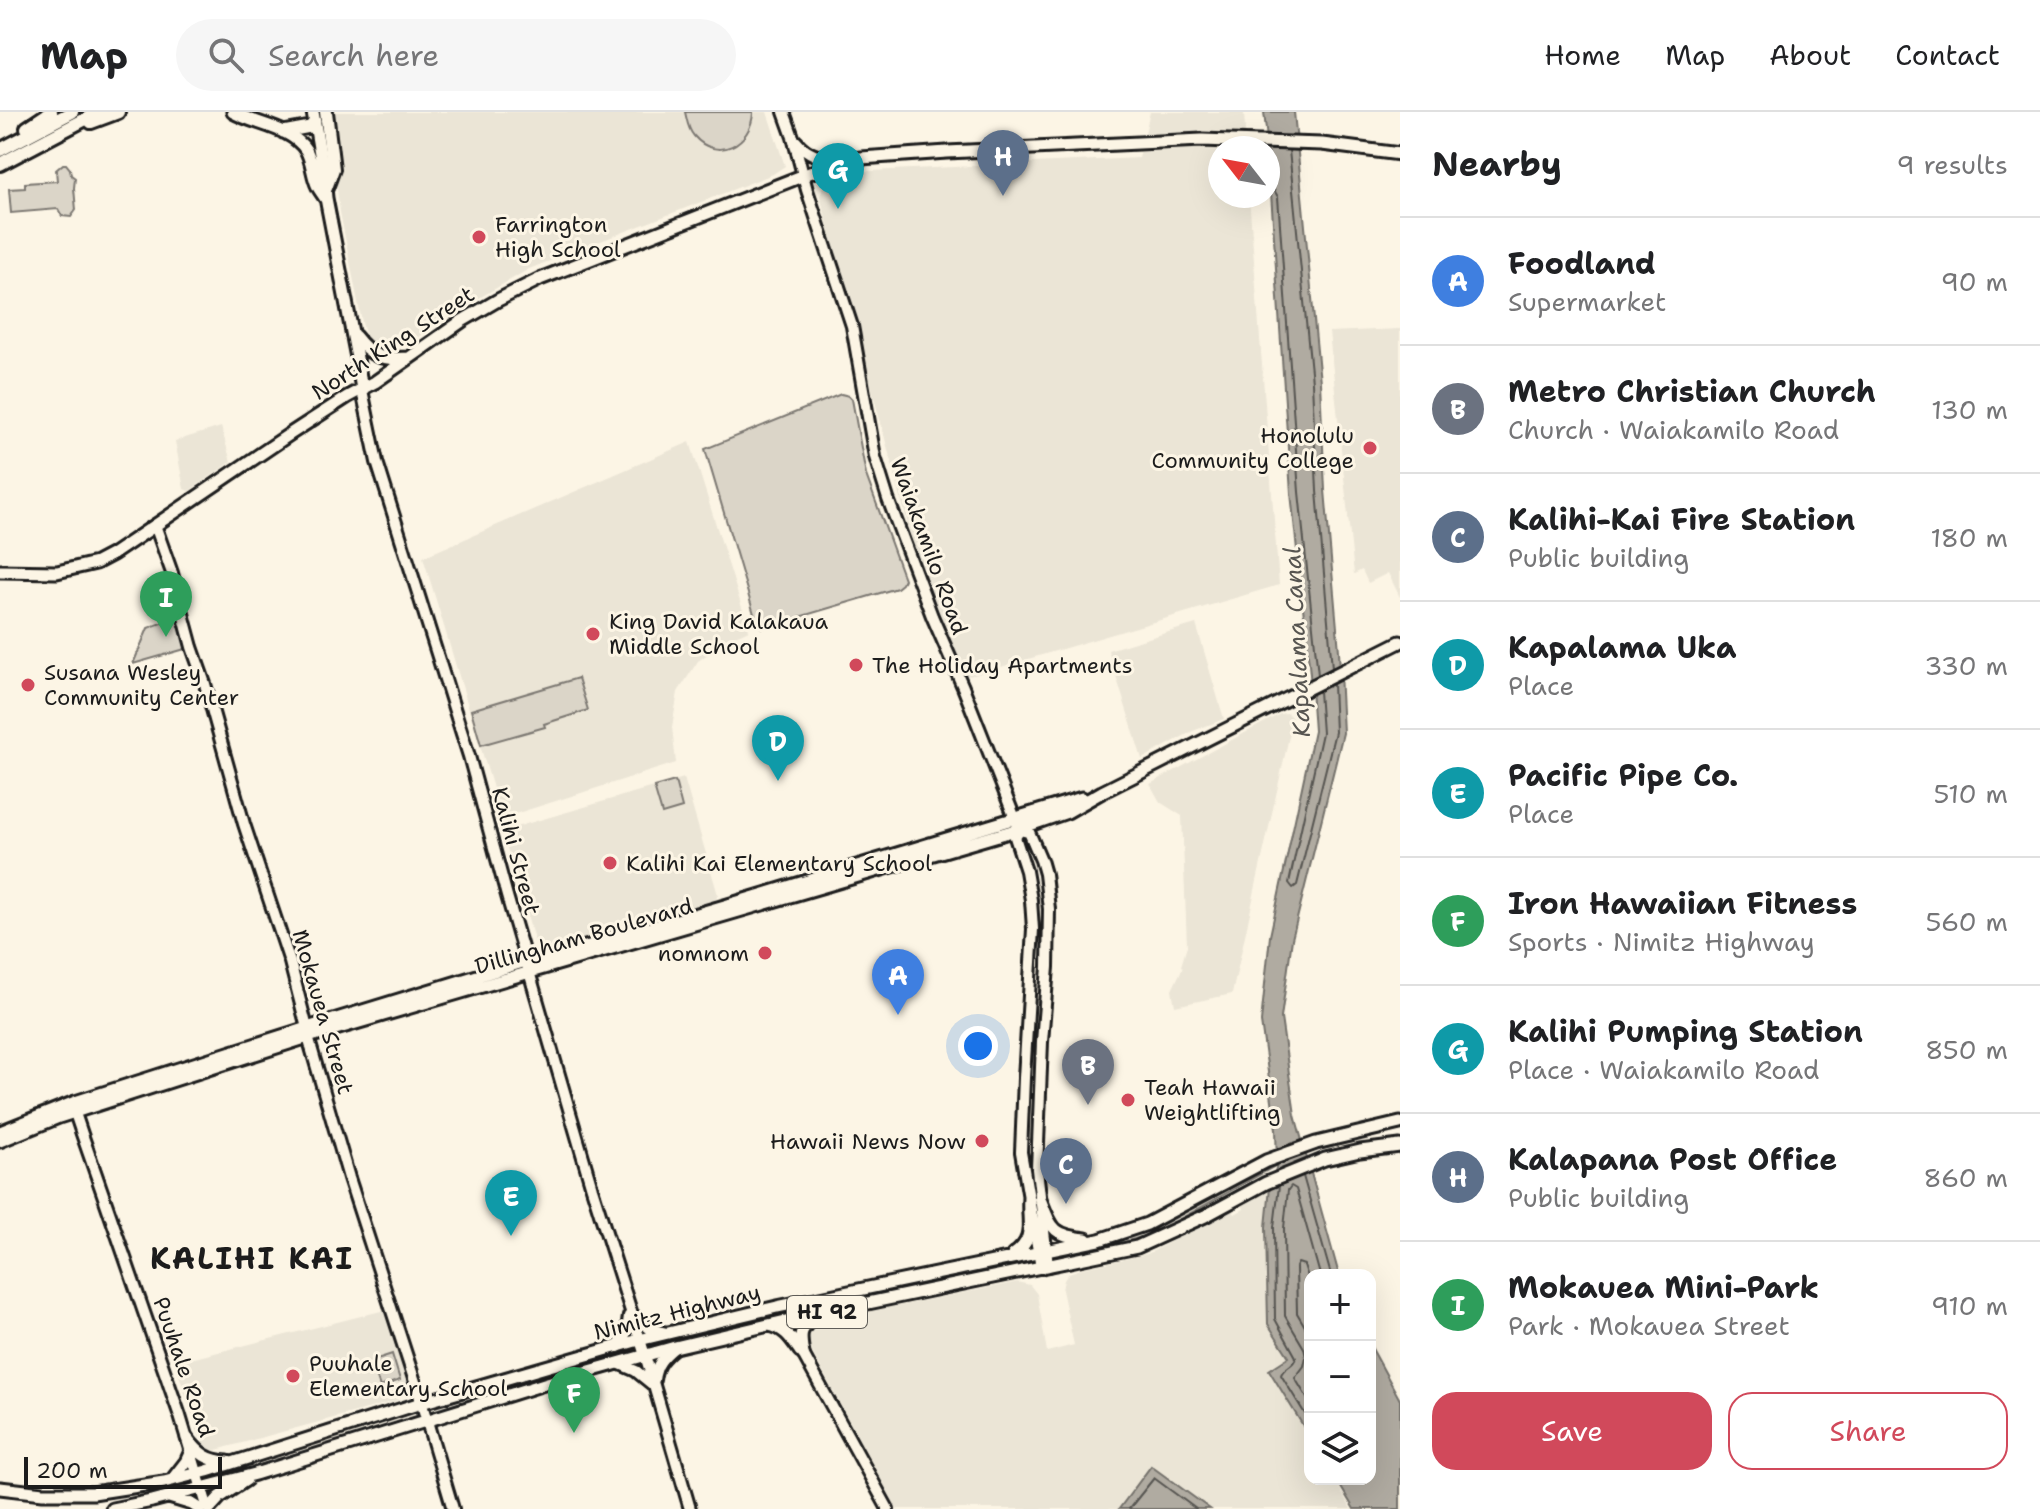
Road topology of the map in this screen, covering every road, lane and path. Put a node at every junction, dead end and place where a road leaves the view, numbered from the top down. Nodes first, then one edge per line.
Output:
1 (51, 112) edge
2 (72, 112) edge
3 (99, 112) edge
4 (118, 112) edge
5 (233, 112) edge
6 (326, 112) edge
7 (784, 112) edge
8 (314, 116) edge
9 (65, 129) junction
10 (282, 132) junction
11 (793, 137) junction
12 (0, 148) edge
13 (1400, 154) edge
14 (840, 161) junction
15 (0, 164) edge
16 (803, 174) junction
17 (326, 193) junction
18 (353, 334) junction
19 (409, 358) junction
20 (362, 390) junction
21 (155, 525) junction
22 (0, 571) edge
23 (1400, 642) edge
24 (1018, 825) junction
25 (527, 967) junction
26 (308, 1032) junction
27 (75, 1107) junction
28 (1400, 1123) edge
29 (0, 1132) edge
30 (0, 1141) edge
31 (1400, 1146) edge
32 (1034, 1198) junction
33 (1099, 1240) junction
34 (1043, 1251) junction
35 (1010, 1258) junction
36 (1044, 1267) junction
37 (629, 1310) junction
38 (820, 1313) junction
39 (769, 1325) junction
40 (667, 1333) junction
41 (639, 1340) junction
42 (618, 1347) junction
43 (675, 1347) junction
44 (803, 1354) junction
45 (645, 1356) junction
46 (620, 1364) junction
47 (416, 1385) junction
48 (654, 1386) junction
49 (447, 1396) junction
50 (421, 1403) junction
51 (399, 1411) junction
52 (426, 1420) junction
53 (187, 1438) junction
54 (191, 1451) junction
55 (237, 1462) junction
56 (198, 1474) junction
57 (255, 1474) junction
58 (171, 1481) junction
59 (0, 1488) edge
60 (202, 1488) junction
61 (169, 1497) junction
62 (112, 1509) edge
63 (200, 1509) edge
64 (208, 1509) edge
65 (453, 1509) edge
66 (690, 1509) edge
67 (888, 1509) edge

1 - 12 highway
2 - 12 highway
3 - 9 highway
4 - 9 highway
5 - 10 main road
6 - 17 highway
7 - 11 main road, Waiakamilo Road
8 - 10 main road
8 - 17 main road
9 - 15 highway
10 - 17 main road
11 - 14 main road
11 - 16 main road, Waiakamilo Road
13 - 14 main road, North King Street
14 - 16 main road, North King Street
16 - 19 main road, North King Street
16 - 24 main road, Waiakamilo Road
17 - 18 main road, Kalihi Street
18 - 19 main road
18 - 20 main road, Kalihi Street
19 - 20 main road, North King Street
20 - 21 main road, North King Street
20 - 25 main road, Kalihi Street
21 - 22 main road, North King Street
21 - 26 main road, Mokauea Street
23 - 24 main road, Dillingham Boulevard
24 - 25 main road, Dillingham Boulevard
24 - 32 main road, Waiakamilo Road
24 - 32 main road, Waiakamilo Road
25 - 26 main road, Dillingham Boulevard
25 - 37 main road, Kalihi Street
26 - 27 main road, Dillingham Boulevard
26 - 47 main road, Mokauea Street
27 - 29 main road
27 - 30 main road
27 - 53 main road, Puuhale Road
28 - 33 main road, Nimitz Highway / HI 92
31 - 36 main road, Nimitz Highway / HI 92
32 - 33 main road
32 - 34 main road, Waiakamilo Road
32 - 35 main road
33 - 34 main road, Nimitz Highway / HI 92
34 - 35 main road, Nimitz Highway / HI 92
34 - 36 main road, Waiakamilo Road
35 - 40 main road, Nimitz Highway / HI 92
36 - 38 main road, Nimitz Highway / HI 92
37 - 40 main road
37 - 41 main road, Kalihi Street
37 - 42 main road
38 - 39 main road, Nimitz Highway / HI 92
38 - 44 main road
39 - 43 main road, Nimitz Highway / HI 92
39 - 44 main road
40 - 41 main road, Nimitz Highway / HI 92
41 - 42 main road, Nimitz Highway / HI 92
41 - 45 main road, Kalihi Street
42 - 49 main road, Nimitz Highway / HI 92
43 - 45 main road, Nimitz Highway / HI 92
43 - 48 main road
44 - 67 main road
45 - 46 main road, Nimitz Highway / HI 92
45 - 48 main road, Kalihi Street
46 - 48 main road
46 - 52 main road, Nimitz Highway / HI 92
47 - 49 main road
47 - 50 main road, Mokauea Street
47 - 51 main road
48 - 66 main road, Kalihi Street
49 - 50 main road, Nimitz Highway / HI 92
50 - 51 main road, Nimitz Highway / HI 92
50 - 52 main road, Mokauea Street
51 - 55 main road, Nimitz Highway / HI 92
52 - 57 main road, Nimitz Highway / HI 92
52 - 65 main road, Mokauea Street
53 - 54 main road, Puuhale Road
53 - 55 main road
54 - 56 main road, Puuhale Road
54 - 58 main road
55 - 56 main road, Nimitz Highway / HI 92
56 - 58 main road, Nimitz Highway / HI 92
56 - 60 main road, Puuhale Road
57 - 60 main road, Nimitz Highway / HI 92
57 - 64 main road
58 - 59 main road, Nimitz Highway / HI 92
60 - 61 main road, Nimitz Highway / HI 92
60 - 64 main road, Puuhale Road
61 - 62 main road, Nimitz Highway / HI 92
61 - 63 main road

